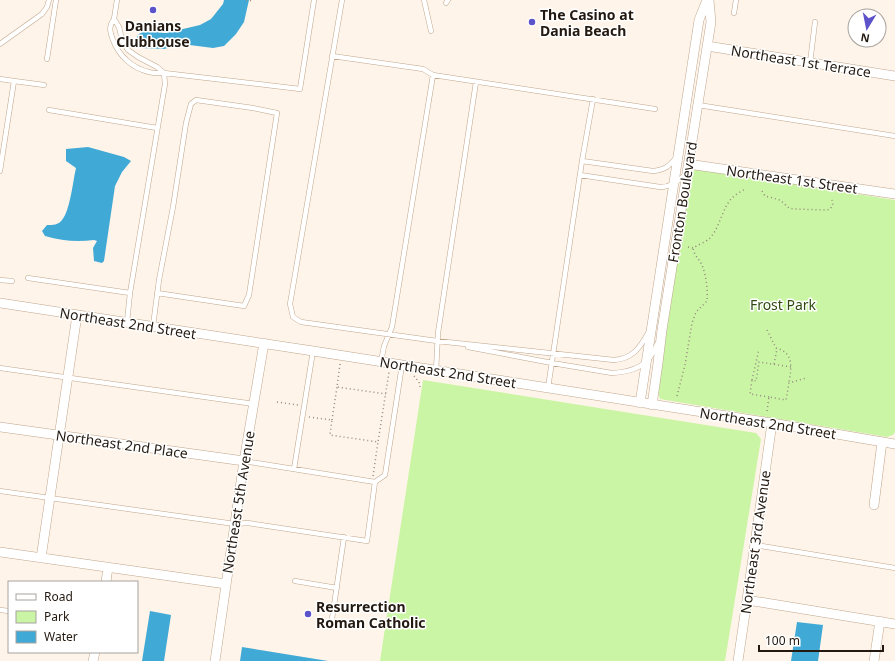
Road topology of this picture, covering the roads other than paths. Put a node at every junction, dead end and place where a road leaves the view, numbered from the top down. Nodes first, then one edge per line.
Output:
1 (49, 0) edge
2 (56, 0) edge
3 (117, 0) edge
4 (314, 0) edge
5 (342, 0) edge
6 (424, 0) edge
7 (708, 0) edge
8 (736, 0) edge
9 (734, 13) dead end
10 (114, 19) junction
11 (816, 22) dead end
12 (431, 31) dead end
13 (0, 44) edge
14 (707, 46) junction
15 (332, 56) junction
16 (47, 59) dead end
17 (810, 63) junction
18 (164, 73) junction
19 (433, 75) junction
20 (895, 76) edge
21 (0, 79) edge
22 (14, 81) junction
23 (476, 82) junction
24 (44, 86) dead end
25 (593, 99) junction
26 (698, 105) junction
27 (656, 109) dead end
28 (49, 110) dead end
29 (158, 128) junction
30 (895, 136) edge
31 (677, 156) junction
32 (582, 161) junction
33 (687, 168) junction
34 (0, 171) edge
35 (580, 175) junction
36 (673, 185) junction
37 (895, 194) edge
38 (28, 278) dead end
39 (0, 280) edge
40 (12, 281) dead end
41 (130, 293) junction
42 (157, 293) junction
43 (0, 303) edge
44 (77, 315) junction
45 (127, 322) junction
46 (153, 326) junction
47 (651, 327) junction
48 (662, 330) junction
49 (388, 335) junction
50 (437, 341) junction
51 (264, 343) junction
52 (313, 351) junction
53 (553, 353) junction
54 (381, 362) junction
55 (552, 363) junction
56 (646, 363) junction
57 (0, 368) edge
58 (402, 369) junction
59 (436, 370) junction
60 (68, 378) junction
61 (548, 388) junction
62 (640, 403) junction
63 (254, 404) junction
64 (652, 405) junction
65 (772, 423) junction
66 (0, 427) edge
67 (59, 435) junction
68 (882, 442) junction
69 (895, 444) edge
70 (244, 461) junction
71 (294, 469) junction
72 (374, 480) junction
73 (0, 491) edge
74 (50, 498) junction
75 (874, 505) dead end
76 (235, 524) junction
77 (344, 538) junction
78 (755, 545) junction
79 (0, 552) edge
80 (41, 558) junction
81 (108, 567) junction
82 (895, 568) edge
83 (106, 581) edge
84 (295, 581) dead end
85 (226, 584) junction
86 (337, 588) junction
87 (747, 600) junction
88 (880, 621) junction
89 (895, 624) edge
90 (331, 626) dead end
91 (215, 661) edge
92 (738, 661) edge
93 (874, 661) edge

1 - 13 lane
2 - 16 lane
3 - 10 lane
4 - 18 lane
5 - 15 lane
6 - 12 lane
7 - 14 street, Fronton Boulevard
7 - 31 street, Fronton Boulevard
8 - 9 lane
10 - 18 lane
10 - 18 lane
11 - 17 lane
14 - 17 street, Northeast 1st Terrace
14 - 26 street, Fronton Boulevard
15 - 19 lane
15 - 49 lane
17 - 20 street, Northeast 1st Terrace
18 - 29 lane
19 - 23 lane
19 - 49 lane
21 - 22 lane
22 - 24 lane
22 - 34 lane
23 - 25 lane
23 - 50 lane
25 - 27 lane
25 - 32 lane
26 - 30 lane
26 - 33 street, Fronton Boulevard
28 - 29 lane
29 - 41 lane
31 - 32 lane
31 - 36 street, Fronton Boulevard
32 - 35 lane
33 - 36 lane
33 - 37 street, Northeast 1st Street
33 - 48 street, Fronton Boulevard
35 - 36 lane
35 - 53 lane
36 - 47 street, Fronton Boulevard
38 - 41 lane
39 - 40 lane
41 - 45 lane
42 - 42 lane
42 - 46 lane
43 - 44 street, Northeast 2nd Street
44 - 45 street, Northeast 2nd Street
44 - 60 street
45 - 46 street, Northeast 2nd Street
46 - 51 street, Northeast 2nd Street
47 - 53 lane
47 - 56 street, Fronton Boulevard
48 - 56 lane
48 - 64 street, Fronton Boulevard
49 - 50 lane
49 - 54 lane
50 - 53 lane
50 - 55 lane
50 - 59 lane
51 - 52 street, Northeast 2nd Street
51 - 63 street, Northeast 5th Avenue
52 - 54 street, Northeast 2nd Street
52 - 71 lane
53 - 55 lane
54 - 58 street, Northeast 2nd Street
55 - 56 lane
55 - 61 lane
56 - 62 street, Fronton Boulevard
57 - 60 lane
58 - 59 street, Northeast 2nd Street
58 - 72 lane
59 - 61 street, Northeast 2nd Street
60 - 63 lane
60 - 67 street
61 - 62 street, Northeast 2nd Street
62 - 64 street, Northeast 2nd Street
63 - 70 street, Northeast 5th Avenue
64 - 65 street, Northeast 2nd Street
65 - 68 street, Northeast 2nd Street
65 - 78 street, Northeast 3rd Avenue
66 - 67 street, Northeast 2nd Place
67 - 70 street, Northeast 2nd Place
67 - 74 street
68 - 69 street, Northeast 2nd Street
68 - 75 street
70 - 71 lane
70 - 76 street, Northeast 5th Avenue
71 - 72 lane
72 - 77 lane
73 - 74 lane
74 - 76 lane
74 - 80 street
76 - 77 lane
76 - 85 street, Northeast 5th Avenue
77 - 86 lane
78 - 82 lane
78 - 87 street, Northeast 3rd Avenue
79 - 80 street
80 - 81 street
81 - 83 street
81 - 85 street
84 - 86 lane
85 - 91 street, Northeast 5th Avenue
86 - 90 lane
87 - 88 street
87 - 92 street, Northeast 3rd Avenue
88 - 89 street
88 - 93 street

